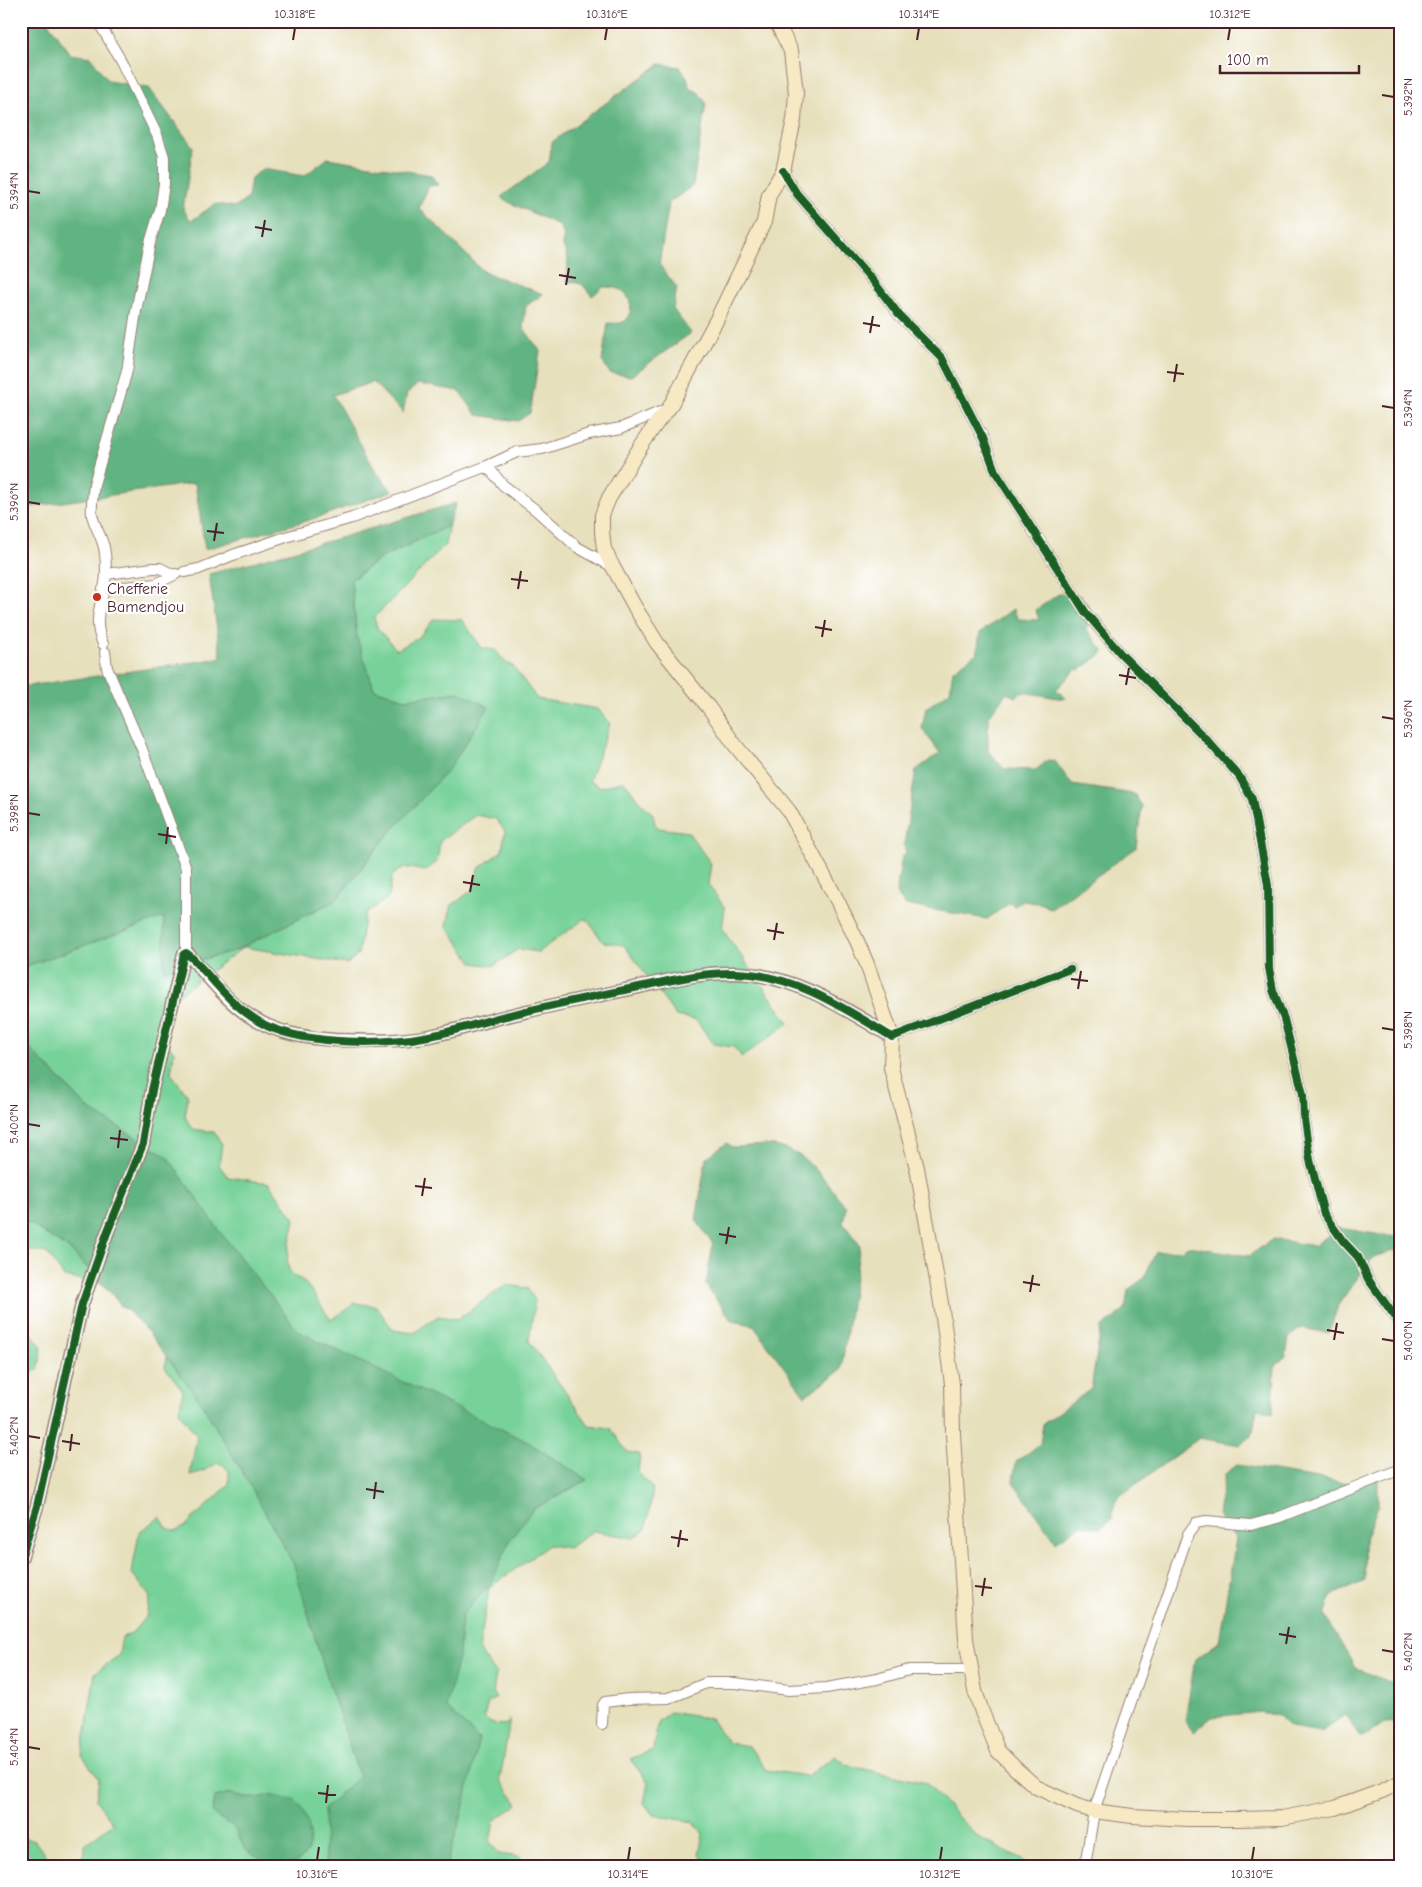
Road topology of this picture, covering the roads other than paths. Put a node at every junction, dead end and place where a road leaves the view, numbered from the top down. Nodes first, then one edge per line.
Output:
1 (98, 21) edge
2 (776, 21) edge
3 (783, 171) junction
4 (669, 408) junction
5 (487, 466) junction
6 (612, 567) junction
7 (177, 573) junction
8 (106, 574) junction
9 (103, 589) junction
10 (186, 953) junction
11 (1070, 968) dead end
12 (892, 1037) junction
13 (1401, 1325) edge
14 (1401, 1470) edge
15 (21, 1558) edge
16 (971, 1670) junction
17 (602, 1724) dead end
18 (1401, 1782) edge
19 (1094, 1811) junction
20 (1085, 1866) edge

1 - 8 street
2 - 3 main road
3 - 4 main road
3 - 13 street
4 - 5 street
4 - 6 main road
5 - 6 street
5 - 7 street
6 - 12 main road
7 - 8 street
7 - 9 street
8 - 9 street
9 - 10 street
10 - 12 street
10 - 15 street
11 - 12 street
12 - 16 main road
14 - 19 street
16 - 17 street
16 - 19 main road
18 - 19 main road
19 - 20 street

